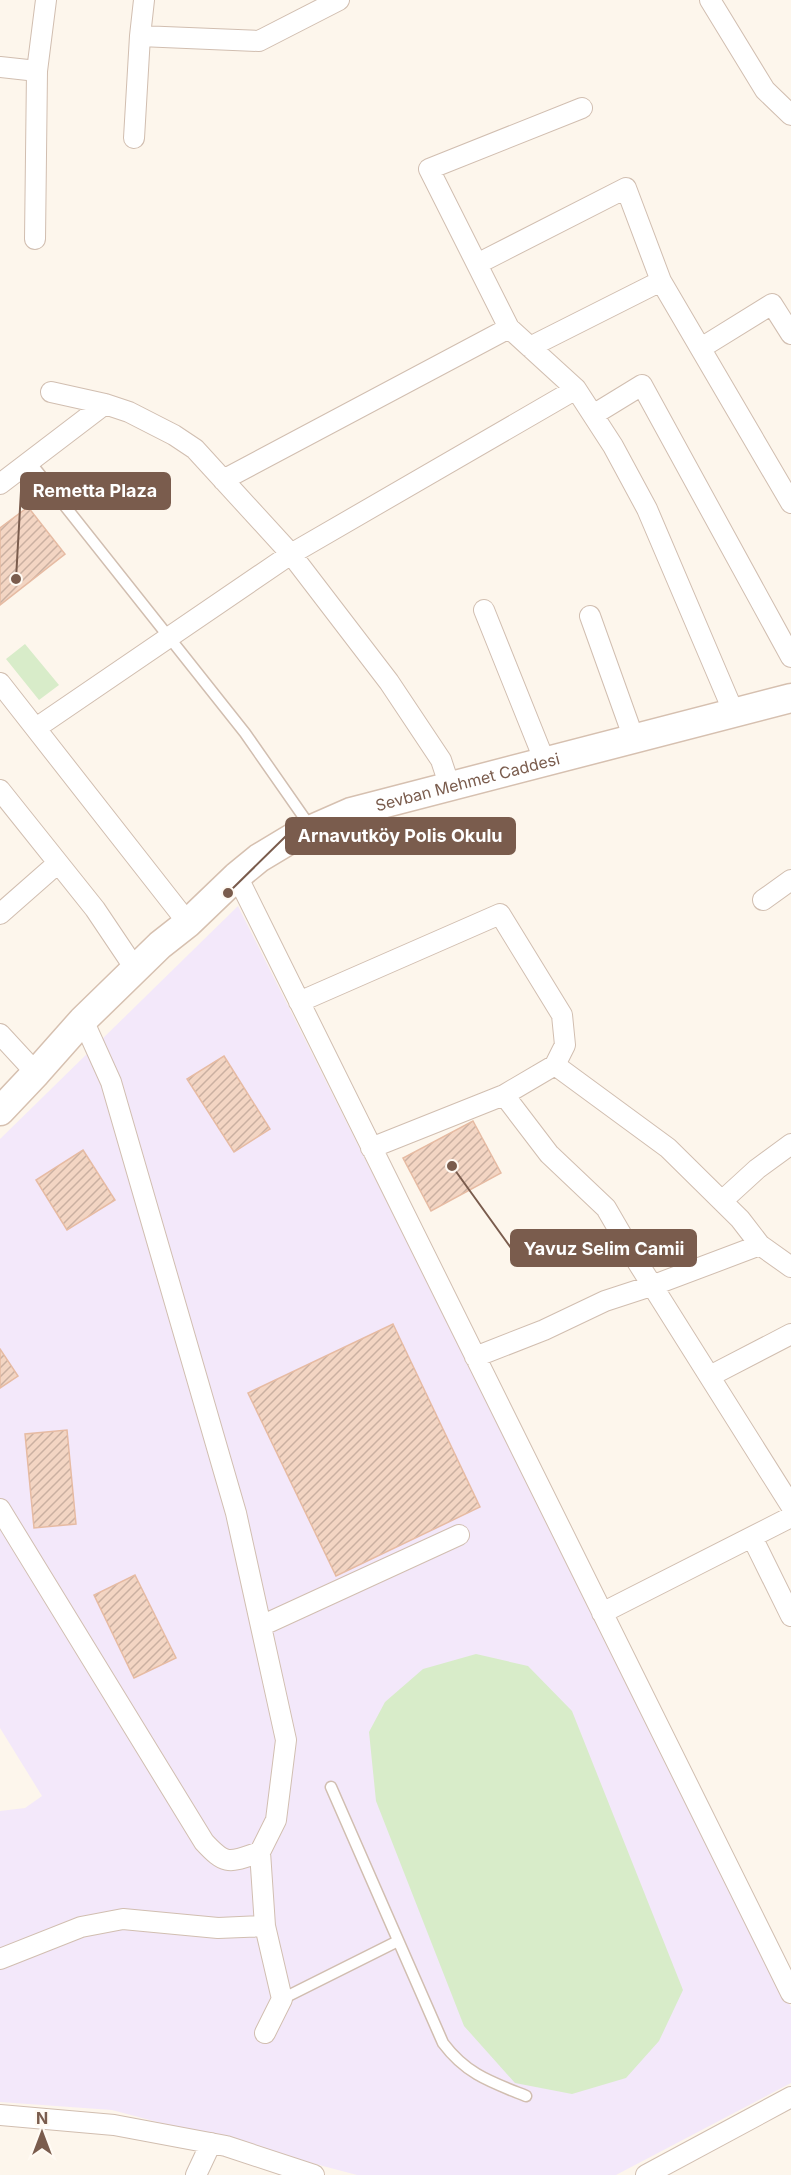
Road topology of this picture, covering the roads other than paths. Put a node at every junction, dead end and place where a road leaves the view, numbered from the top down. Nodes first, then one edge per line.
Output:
1 (46, 0) edge
2 (144, 0) edge
3 (339, 0) edge
4 (710, 0) edge
5 (140, 36) junction
6 (0, 67) edge
7 (37, 71) junction
8 (582, 108) dead end
9 (791, 115) edge
10 (134, 138) dead end
11 (35, 239) dead end
12 (477, 264) junction
13 (661, 281) junction
14 (509, 328) junction
15 (791, 334) edge
16 (530, 346) junction
17 (700, 348) junction
18 (576, 389) junction
19 (51, 392) dead end
20 (105, 404) junction
21 (593, 416) junction
22 (30, 462) junction
23 (223, 480) junction
24 (0, 484) edge
25 (791, 503) edge
26 (291, 554) junction
27 (484, 610) dead end
28 (590, 616) dead end
29 (169, 637) junction
30 (791, 657) edge
31 (0, 683) edge
32 (791, 698) edge
33 (734, 713) junction
34 (36, 728) junction
35 (634, 739) junction
36 (545, 762) junction
37 (450, 787) junction
38 (0, 790) edge
39 (312, 829) junction
40 (58, 863) junction
41 (237, 876) junction
42 (791, 880) edge
43 (764, 900) dead end
44 (0, 914) edge
45 (188, 923) junction
46 (136, 970) junction
47 (299, 1002) junction
48 (83, 1020) junction
49 (0, 1034) edge
50 (555, 1065) junction
51 (36, 1073) junction
52 (504, 1095) junction
53 (0, 1111) edge
54 (791, 1144) edge
55 (371, 1148) junction
56 (722, 1201) junction
57 (760, 1245) junction
58 (790, 1265) edge
59 (654, 1285) junction
60 (791, 1334) edge
61 (475, 1357) junction
62 (710, 1376) junction
63 (791, 1506) edge
64 (0, 1509) edge
65 (791, 1516) edge
66 (459, 1535) dead end
67 (752, 1537) junction
68 (602, 1613) junction
69 (791, 1616) edge
70 (261, 1626) junction
71 (331, 1787) dead end
72 (260, 1852) junction
73 (265, 1926) junction
74 (398, 1941) junction
75 (0, 1959) edge
76 (788, 1980) edge
77 (282, 1999) junction
78 (265, 2033) dead end
79 (526, 2096) dead end
80 (791, 2097) edge
81 (0, 2115) edge
82 (211, 2143) junction
83 (196, 2175) edge
84 (314, 2175) edge
85 (646, 2175) edge

1 - 7 street
2 - 5 street
3 - 5 street
4 - 9 street
5 - 10 street
6 - 7 street
7 - 11 street
8 - 12 street
12 - 13 street
12 - 14 street
13 - 16 street
13 - 17 street
14 - 16 street
14 - 23 street
15 - 17 street
16 - 18 street
17 - 25 street
18 - 21 street
18 - 26 street
19 - 20 street
20 - 22 street
20 - 23 street
21 - 30 street
21 - 33 street
22 - 24 street
22 - 29 lane
23 - 26 street
26 - 29 street
26 - 37 street
27 - 36 street
28 - 35 street
29 - 34 street
29 - 39 lane
31 - 34 street
32 - 33 main road, Sevban Mehmet Caddesi
33 - 35 main road, Sevban Mehmet Caddesi
34 - 45 street
35 - 36 main road, Sevban Mehmet Caddesi
36 - 37 main road, Sevban Mehmet Caddesi
37 - 39 main road, Sevban Mehmet Caddesi
38 - 40 street
39 - 41 main road, Sevban Mehmet Caddesi
40 - 44 street
40 - 46 street
41 - 45 main road, Sevban Mehmet Caddesi
41 - 47 street
42 - 43 street
45 - 46 main road, Sevban Mehmet Caddesi
46 - 48 main road, Sevban Mehmet Caddesi
47 - 50 street
47 - 55 street
48 - 51 main road, Sevban Mehmet Caddesi
48 - 70 street
49 - 51 street
50 - 52 street
50 - 56 street
51 - 53 main road, Sevban Mehmet Caddesi
52 - 55 street
52 - 59 street
54 - 56 street
55 - 61 street
56 - 57 street
57 - 58 street
57 - 59 street
59 - 61 street
59 - 62 street
60 - 62 street
61 - 68 street
62 - 63 street
64 - 72 street
65 - 67 street
66 - 70 street
67 - 68 street
67 - 69 street
68 - 76 street
70 - 72 street
71 - 74 lane
72 - 73 street
73 - 75 street
73 - 77 street
74 - 77 lane
74 - 79 lane
77 - 78 street
80 - 85 street
81 - 82 street
82 - 83 street
82 - 84 street

